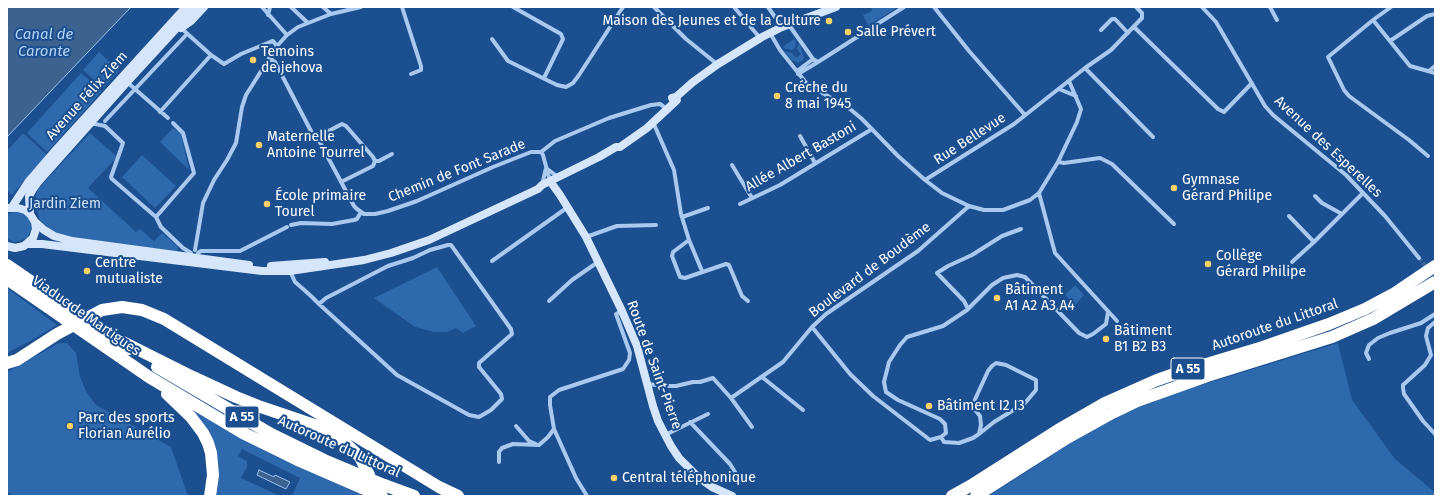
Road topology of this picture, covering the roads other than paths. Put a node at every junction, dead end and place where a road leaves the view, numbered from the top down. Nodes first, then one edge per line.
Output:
1 (186, 7) edge
2 (196, 7) edge
3 (204, 7) edge
4 (262, 7) edge
5 (270, 7) edge
6 (291, 7) edge
7 (323, 7) edge
8 (361, 7) edge
9 (402, 7) edge
10 (513, 7) edge
11 (623, 7) edge
12 (654, 7) edge
13 (734, 7) edge
14 (768, 7) edge
15 (836, 7) edge
16 (904, 7) edge
17 (934, 7) edge
18 (1136, 7) edge
19 (1202, 7) edge
20 (1270, 7) edge
21 (1391, 7) edge
22 (331, 14) junction
23 (1435, 14) edge
24 (268, 15) junction
25 (1277, 20) dead end
26 (1373, 20) junction
27 (308, 23) junction
28 (785, 26) junction
29 (1134, 27) junction
30 (182, 29) junction
31 (1101, 30) dead end
32 (770, 33) junction
33 (1128, 33) junction
34 (287, 35) junction
35 (760, 38) junction
36 (492, 40) dead end
37 (1390, 41) junction
38 (277, 46) junction
39 (211, 55) junction
40 (269, 58) junction
41 (813, 59) junction
42 (818, 62) junction
43 (718, 64) junction
44 (1435, 66) edge
45 (1085, 68) junction
46 (1429, 71) junction
47 (797, 73) junction
48 (1435, 73) edge
49 (411, 74) dead end
50 (544, 78) junction
51 (1069, 81) junction
52 (127, 82) junction
53 (1252, 83) junction
54 (135, 89) junction
55 (1059, 89) junction
56 (1076, 97) junction
57 (665, 108) junction
58 (100, 112) junction
59 (160, 112) junction
60 (1025, 115) junction
61 (168, 118) dead end
62 (652, 120) junction
63 (90, 123) junction
64 (173, 123) dead end
65 (105, 124) junction
66 (872, 129) junction
67 (800, 136) dead end
68 (317, 137) junction
69 (1153, 137) dead end
70 (541, 152) junction
71 (392, 154) dead end
72 (1428, 156) dead end
73 (375, 162) junction
74 (1058, 162) junction
75 (815, 163) junction
76 (732, 165) dead end
77 (546, 167) junction
78 (561, 176) junction
79 (925, 180) junction
80 (341, 182) junction
81 (546, 183) junction
82 (1363, 193) junction
83 (1039, 194) junction
84 (560, 195) junction
85 (1315, 196) dead end
86 (752, 198) junction
87 (740, 204) dead end
88 (969, 206) junction
89 (568, 207) junction
90 (10, 208) edge
91 (708, 208) dead end
92 (361, 212) junction
93 (30, 214) junction
94 (1342, 214) junction
95 (1289, 216) dead end
96 (156, 217) junction
97 (682, 217) junction
98 (35, 222) junction
99 (1174, 224) dead end
100 (656, 225) dead end
101 (1020, 229) dead end
102 (586, 237) junction
103 (689, 240) junction
104 (1314, 242) junction
105 (27, 244) junction
106 (7, 246) edge
107 (16, 248) junction
108 (182, 252) junction
109 (7, 254) edge
110 (194, 256) junction
111 (1420, 258) tunnel mouth
112 (492, 261) dead end
113 (599, 262) junction
114 (1292, 262) dead end
115 (7, 265) edge
116 (282, 266) junction
117 (1435, 266) edge
118 (290, 271) junction
119 (702, 272) junction
120 (7, 279) edge
121 (1435, 282) edge
122 (748, 301) dead end
123 (549, 302) dead end
124 (319, 304) junction
125 (968, 309) junction
126 (622, 311) junction
127 (1108, 312) junction
128 (1435, 314) edge
129 (1116, 321) dead end
130 (1435, 322) edge
131 (812, 328) junction
132 (128, 352) junction
133 (1369, 359) dead end
134 (10, 362) edge
135 (149, 377) junction
136 (762, 377) junction
137 (647, 384) junction
138 (731, 398) junction
139 (803, 410) dead end
140 (708, 414) dead end
141 (690, 422) junction
142 (516, 426) dead end
143 (752, 428) dead end
144 (554, 429) junction
145 (979, 434) junction
146 (1435, 434) edge
147 (665, 435) junction
148 (941, 438) junction
149 (536, 444) junction
150 (499, 462) dead end
151 (739, 483) dead end
152 (383, 491) edge
153 (210, 496) edge
154 (374, 496) edge
155 (414, 496) edge
156 (458, 496) edge
157 (587, 496) edge
158 (732, 496) edge
159 (952, 496) edge
160 (976, 496) edge

1 - 90 main road, Avenue Félix Ziem
2 - 30 main road, Avenue Félix Ziem
3 - 30 main road, Avenue Félix Ziem
4 - 24 street
5 - 24 street
6 - 27 street
7 - 22 street
8 - 22 street
9 - 49 street
10 - 50 street
11 - 50 street
12 - 43 street
13 - 35 street
14 - 28 street
15 - 28 main road
16 - 42 street
17 - 60 street
18 - 29 street
19 - 53 street, Avenue des Esperelles
20 - 25 street
21 - 26 street
22 - 27 street
23 - 37 street
24 - 34 street
26 - 37 street
26 - 72 street
27 - 34 street
28 - 32 main road
28 - 41 street
29 - 33 street, Rue Bellevue
29 - 53 street
30 - 39 street
30 - 52 main road, Avenue Félix Ziem
30 - 54 street, Avenue Félix Ziem
31 - 33 street
32 - 35 main road
32 - 47 street
33 - 45 street, Rue Bellevue
34 - 38 street
35 - 43 main road
36 - 50 street
37 - 46 street
38 - 39 street
38 - 40 street
39 - 59 street
40 - 68 street
40 - 110 street
41 - 42 street
41 - 47 street
42 - 47 street
43 - 57 main road
44 - 46 street
45 - 51 street, Rue Bellevue
45 - 69 street
46 - 48 street
47 - 66 street
51 - 55 street, Rue Bellevue
51 - 56 street
52 - 54 street, Avenue Félix Ziem
52 - 58 main road, Avenue Félix Ziem
53 - 82 street, Avenue des Esperelles
54 - 59 street
54 - 65 street, Avenue Félix Ziem
55 - 56 street
55 - 60 street, Rue Bellevue
56 - 74 street
57 - 62 main road
57 - 70 street
58 - 63 main road, Avenue Félix Ziem
58 - 65 street, Avenue Félix Ziem
59 - 61 street
60 - 79 street, Rue Bellevue
62 - 78 main road
62 - 97 street
63 - 65 street, Avenue Félix Ziem
63 - 93 main road, Avenue Félix Ziem
64 - 96 street
65 - 96 street
66 - 75 street, Allée Albert Bastoni
66 - 79 street
67 - 75 street
68 - 73 street
68 - 80 street
70 - 77 street
70 - 92 street, Chemin de Font Sarade
71 - 73 street
73 - 80 street
74 - 83 street
74 - 99 street
75 - 86 street, Allée Albert Bastoni
76 - 86 street
77 - 78 street
77 - 81 street
77 - 81 street
78 - 81 main road
78 - 84 main road
79 - 88 street
80 - 92 street
81 - 84 main road, Route de Saint-Pierre
81 - 116 main road
81 - 118 main road
82 - 94 street
82 - 111 street, Avenue des Esperelles
83 - 88 street
83 - 127 street
84 - 89 main road, Route de Saint-Pierre
85 - 94 street
86 - 87 street, Allée Albert Bastoni
88 - 131 street, Boulevard de Boudème
89 - 102 main road, Route de Saint-Pierre
89 - 112 street
90 - 93 main road
91 - 97 street
92 - 110 street
93 - 98 main road
94 - 104 street
95 - 104 street
96 - 108 street
97 - 103 street
98 - 105 main road
98 - 108 main road
100 - 102 street
101 - 125 street
102 - 113 main road, Route de Saint-Pierre
103 - 119 street
103 - 119 street
104 - 114 street
105 - 107 main road
105 - 110 main road
106 - 107 main road
107 - 109 main road
108 - 110 main road
110 - 116 main road
110 - 118 main road
113 - 123 street
113 - 126 main road, Route de Saint-Pierre
115 - 132 highway, Viaduc de Martigues / A 55, bridge
116 - 118 street
117 - 159 highway, Autoroute du Littoral / A 55
118 - 124 street
119 - 122 street
120 - 132 highway, Viaduc de Martigues / A 55, bridge
121 - 160 highway, Autoroute du Littoral / A 55
124 - 124 street
125 - 127 street
125 - 148 street
126 - 137 main road, Route de Saint-Pierre
126 - 144 street
127 - 129 street
128 - 133 street
130 - 146 street
131 - 136 street, Boulevard de Boudème
131 - 148 street
132 - 135 highway, Viaduc de Martigues / A 55
132 - 152 highway, Autoroute du Littoral / A 55, bridge
132 - 154 highway
134 - 156 highway
135 - 152 highway, Autoroute du Littoral / A 55, bridge
135 - 153 highway
136 - 138 street, Boulevard de Boudème
136 - 139 street
137 - 138 street
137 - 147 main road, Route de Saint-Pierre
138 - 143 street
140 - 141 street
141 - 147 street
141 - 151 street
142 - 149 street
144 - 149 street
144 - 157 street
145 - 145 street
145 - 148 street
147 - 158 main road, Route de Saint-Pierre
149 - 150 street
152 - 155 highway, Autoroute du Littoral / A 55

